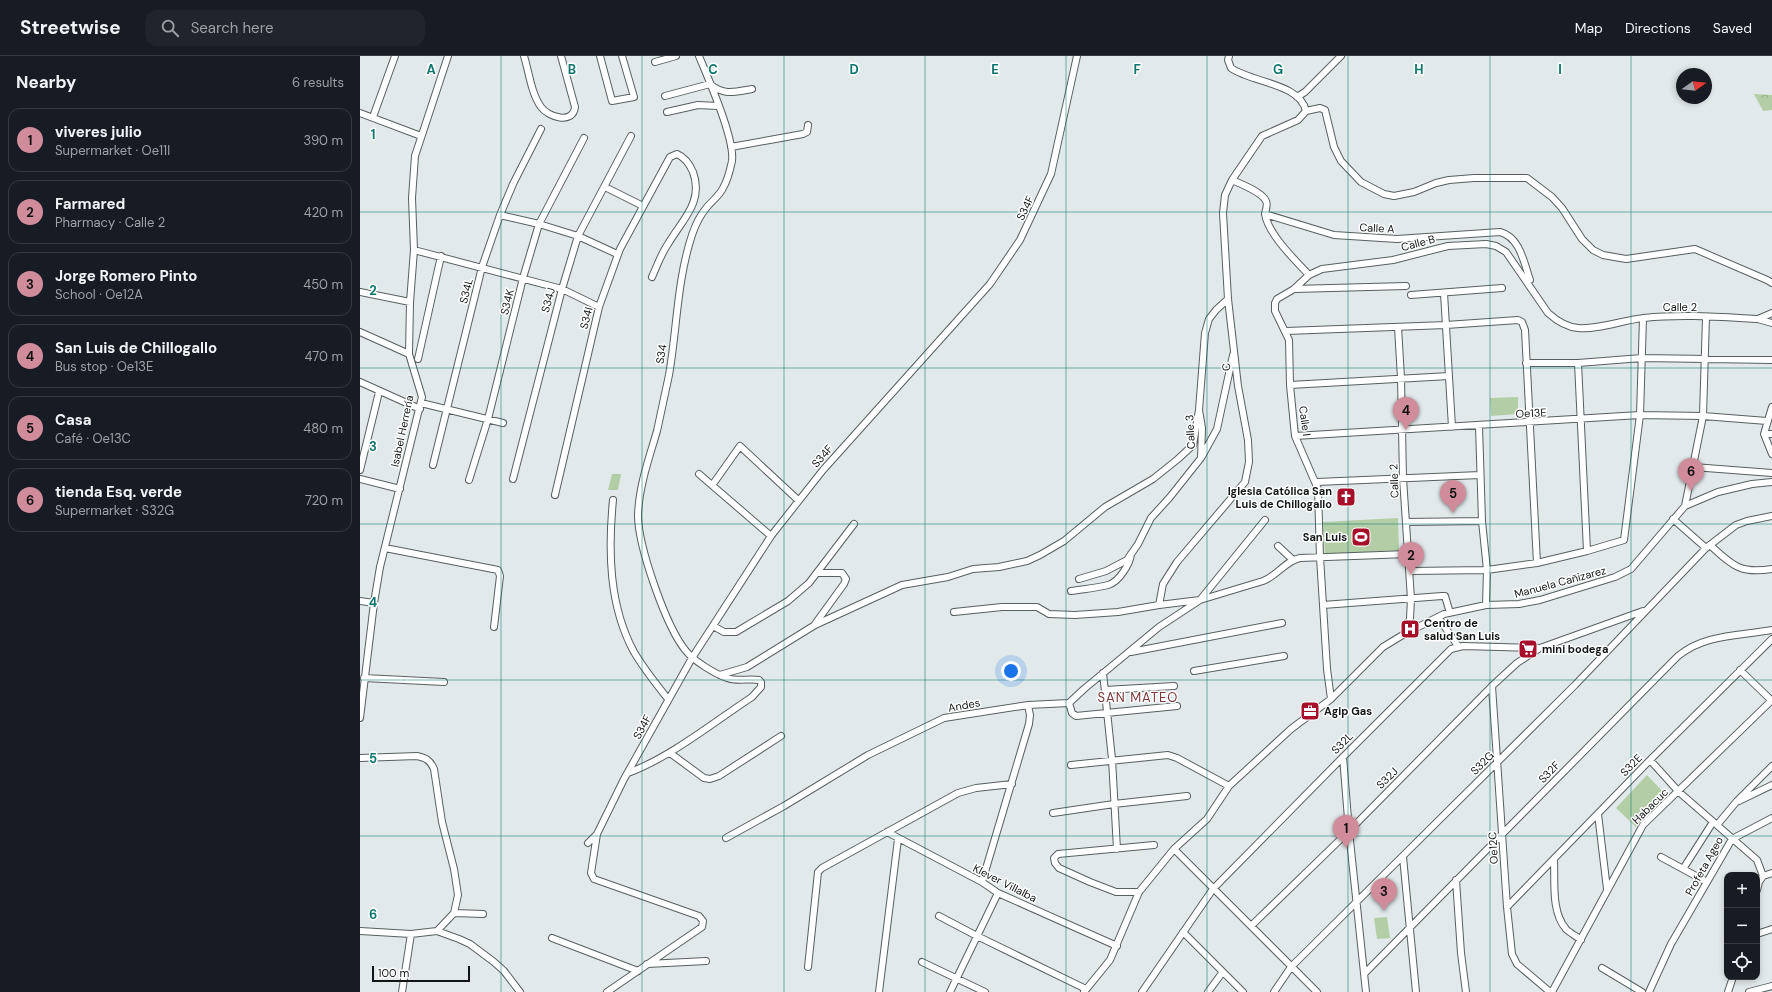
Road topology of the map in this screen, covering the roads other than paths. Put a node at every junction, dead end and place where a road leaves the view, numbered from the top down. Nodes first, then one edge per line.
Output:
1 (395, 56) edge
2 (448, 56) edge
3 (524, 56) edge
4 (561, 56) edge
5 (600, 56) edge
6 (622, 56) edge
7 (676, 56) edge
8 (699, 56) edge
9 (1077, 56) edge
10 (1229, 56) edge
11 (1340, 56) edge
12 (655, 62) dead end
13 (710, 84) junction
14 (752, 89) dead end
15 (665, 96) dead end
16 (1297, 97) junction
17 (718, 106) junction
18 (1306, 111) junction
19 (667, 112) dead end
20 (360, 113) edge
21 (373, 117) junction
22 (808, 125) dead end
23 (541, 129) dead end
24 (421, 136) junction
25 (631, 136) dead end
26 (584, 138) dead end
27 (731, 147) junction
28 (1232, 180) junction
29 (605, 186) junction
30 (643, 206) junction
31 (1265, 214) junction
32 (500, 215) junction
33 (540, 224) junction
34 (578, 236) junction
35 (414, 250) junction
36 (618, 254) junction
37 (441, 256) junction
38 (482, 267) junction
39 (1309, 275) junction
40 (652, 277) dead end
41 (523, 278) junction
42 (1772, 283) edge
43 (1406, 286) dead end
44 (562, 288) junction
45 (1502, 288) dead end
46 (1294, 289) junction
47 (1533, 289) junction
48 (360, 292) edge
49 (1444, 292) junction
50 (1411, 295) dead end
51 (1228, 299) junction
52 (410, 302) junction
53 (599, 307) junction
54 (1772, 313) edge
55 (1706, 317) junction
56 (1643, 318) junction
57 (1758, 319) junction
58 (1772, 323) edge
59 (1446, 325) junction
60 (1398, 327) junction
61 (1286, 331) junction
62 (360, 332) edge
63 (1234, 349) junction
64 (409, 354) junction
65 (1642, 358) junction
66 (1705, 358) junction
67 (418, 359) dead end
68 (1772, 360) edge
69 (1526, 363) junction
70 (1578, 363) junction
71 (1449, 376) junction
72 (1401, 378) junction
73 (360, 382) edge
74 (1290, 385) junction
75 (379, 392) junction
76 (420, 406) junction
77 (1772, 407) edge
78 (448, 409) junction
79 (1199, 410) junction
80 (1640, 415) junction
81 (1703, 416) junction
82 (488, 419) junction
83 (1580, 420) junction
84 (1767, 421) junction
85 (503, 423) dead end
86 (1528, 423) junction
87 (1479, 426) junction
88 (1452, 427) junction
89 (1402, 430) junction
90 (1764, 434) junction
91 (1772, 434) edge
92 (1295, 436) junction
93 (1772, 454) edge
94 (1201, 458) junction
95 (433, 464) dead end
96 (1693, 467) junction
97 (360, 470) edge
98 (1772, 473) edge
99 (699, 474) dead end
100 (1480, 475) junction
101 (1403, 478) junction
102 (360, 479) edge
103 (513, 479) dead end
104 (469, 480) dead end
105 (1317, 482) junction
106 (1772, 482) edge
107 (713, 484) junction
108 (400, 489) junction
109 (555, 496) dead end
110 (613, 500) dead end
111 (798, 500) junction
112 (1685, 506) junction
113 (1772, 516) edge
114 (1673, 519) junction
115 (1264, 520) dead end
116 (1482, 521) junction
117 (1406, 522) junction
118 (854, 524) dead end
119 (772, 536) junction
120 (1278, 546) dead end
121 (1708, 547) junction
122 (385, 548) junction
123 (1587, 551) junction
124 (1132, 552) junction
125 (1408, 554) junction
126 (1320, 557) junction
127 (1293, 560) junction
128 (1537, 563) junction
129 (1772, 569) edge
130 (1487, 570) junction
131 (1410, 571) junction
132 (818, 573) junction
133 (1079, 579) dead end
134 (1071, 591) dead end
135 (1411, 598) junction
136 (1200, 600) junction
137 (360, 601) edge
138 (374, 604) junction
139 (1159, 605) junction
140 (1323, 605) junction
141 (1486, 605) junction
142 (1644, 611) junction
143 (954, 612) dead end
144 (1450, 613) junction
145 (1438, 617) junction
146 (1282, 623) dead end
147 (815, 625) junction
148 (713, 626) junction
149 (494, 627) dead end
150 (1772, 630) edge
151 (1406, 633) junction
152 (1772, 639) edge
153 (1458, 646) junction
154 (1540, 648) junction
155 (1130, 652) junction
156 (1284, 656) dead end
157 (692, 658) junction
158 (1740, 670) junction
159 (1194, 672) dead end
160 (1103, 673) junction
161 (720, 675) junction
162 (364, 678) junction
163 (444, 682) dead end
164 (1174, 686) dead end
165 (1492, 686) junction
166 (1105, 690) junction
167 (668, 699) junction
168 (1331, 699) junction
169 (1772, 701) edge
170 (1070, 703) junction
171 (1028, 705) junction
172 (1177, 706) dead end
173 (360, 710) edge
174 (1107, 714) junction
175 (360, 718) edge
176 (781, 736) dead end
177 (670, 753) junction
178 (1343, 757) junction
179 (360, 758) edge
180 (1112, 760) junction
181 (1650, 760) junction
182 (1497, 762) junction
183 (1071, 765) dead end
184 (1772, 766) edge
185 (628, 773) junction
186 (1012, 784) junction
187 (1772, 785) edge
188 (1229, 786) junction
189 (1679, 792) junction
190 (1187, 796) dead end
191 (1737, 801) junction
192 (1114, 804) junction
193 (1053, 813) dead end
194 (1598, 814) junction
195 (1772, 818) edge
196 (1715, 823) junction
197 (1348, 831) junction
198 (888, 832) junction
199 (597, 834) junction
200 (1502, 834) junction
201 (726, 838) dead end
202 (898, 839) junction
203 (1732, 839) junction
204 (588, 843) dead end
205 (1154, 845) dead end
206 (1117, 849) junction
207 (1174, 849) junction
208 (1403, 857) junction
209 (1661, 857) dead end
210 (1554, 860) junction
211 (1683, 869) junction
212 (1772, 873) edge
213 (1763, 876) junction
214 (1456, 880) junction
215 (1760, 880) edge
216 (982, 882) junction
217 (1707, 882) junction
218 (1607, 888) junction
219 (1213, 889) junction
220 (1139, 892) junction
221 (998, 893) junction
222 (1357, 903) junction
223 (1506, 907) junction
224 (454, 912) junction
225 (483, 914) dead end
226 (939, 916) dead end
227 (1251, 926) junction
228 (1410, 929) junction
229 (1772, 929) edge
230 (360, 931) edge
231 (437, 931) junction
232 (1183, 932) junction
233 (1760, 933) edge
234 (411, 934) junction
235 (977, 936) junction
236 (552, 938) dead end
237 (1581, 940) junction
238 (1117, 946) junction
239 (706, 961) dead end
240 (922, 962) dead end
241 (648, 964) junction
242 (808, 967) dead end
243 (1291, 967) junction
244 (1602, 968) dead end
245 (638, 971) junction
246 (1222, 972) junction
247 (1365, 973) junction
248 (956, 978) junction
249 (1732, 980) edge
250 (1772, 986) edge
251 (1085, 990) edge
252 (402, 992) edge
253 (520, 992) edge
254 (607, 992) edge
255 (879, 992) edge
256 (950, 992) edge
257 (985, 992) edge
258 (1142, 992) edge
259 (1208, 992) edge
260 (1243, 992) edge
261 (1274, 992) edge
262 (1317, 992) edge
263 (1366, 992) edge
264 (1416, 992) edge
265 (1466, 992) edge
266 (1551, 992) edge
267 (1642, 992) edge
268 (1649, 992) edge
269 (1728, 992) edge
270 (1749, 992) edge

1 - 21 street
2 - 24 street, Isabel Herrería
3 - 4 street
5 - 6 street
7 - 12 street
8 - 13 street, S34
9 - 111 street, S34F
10 - 16 street
11 - 16 street
13 - 14 street
13 - 15 street
13 - 17 street, S34
16 - 18 street
17 - 19 street
17 - 27 street, S34
18 - 28 street, C
18 - 42 street
20 - 21 street
21 - 24 street
22 - 27 street
23 - 32 street, S34L
24 - 35 street, Isabel Herrería
25 - 29 street, S34J
26 - 33 street, S34K
27 - 157 street, S34
28 - 31 street
28 - 51 street, C
29 - 30 street
29 - 34 street, S34J
30 - 36 street, S34I
30 - 40 street, S34I
31 - 39 street
31 - 47 street, Calle A
32 - 33 street
32 - 38 street, S34L
33 - 34 street
33 - 41 street, S34K
34 - 36 street
34 - 44 street, S34J
35 - 37 street
35 - 52 street, Isabel Herrería
36 - 53 street, S34I
37 - 38 street
37 - 67 street
38 - 41 street
38 - 78 street, S34L
39 - 46 street, Calle B
39 - 47 street, Calle B
41 - 44 street
41 - 82 street, S34K
43 - 46 street, Calle I
44 - 53 street
44 - 103 street, S34J
45 - 49 street
46 - 61 street, Calle I
47 - 56 street, Calle 2
48 - 52 street
49 - 50 street
49 - 59 street
51 - 63 street, C
51 - 79 street, Calle 3
52 - 64 street, Isabel Herrería
53 - 109 street, S34I
54 - 57 street
55 - 56 street, Calle 2
55 - 57 street, Calle 2
55 - 66 street
56 - 65 street
57 - 58 street, Calle 2
59 - 60 street
59 - 69 street
59 - 71 street
60 - 61 street
60 - 72 street, Calle 2
61 - 74 street, Calle I
62 - 64 street
63 - 94 street
63 - 139 street, C
64 - 76 street, Isabel Herrería
65 - 66 street
65 - 70 street
65 - 80 street
66 - 68 street
66 - 81 street
69 - 70 street
69 - 86 street
70 - 83 street
71 - 72 street
71 - 88 street
72 - 74 street
72 - 89 street, Calle 2
73 - 75 street
74 - 92 street, Calle I
75 - 76 street
75 - 97 street
76 - 78 street
76 - 108 street, Isabel Herrería
77 - 84 street
78 - 82 street
78 - 95 street, S34L
79 - 94 street, Calle 3
79 - 147 street
80 - 81 street, Oe13E
80 - 83 street, Oe13E
80 - 123 street
81 - 84 street, Oe13E
81 - 96 street
82 - 85 street
82 - 104 street, S34K
83 - 86 street, Oe13E
83 - 123 street
84 - 90 street
86 - 87 street, Oe13E
86 - 128 street
87 - 88 street, Oe13E
87 - 100 street
88 - 89 street, Oe13E
89 - 92 street, Oe13E
89 - 101 street, Calle 2
90 - 91 street
90 - 93 street
92 - 105 street, Calle I
94 - 124 street, Calle 3
96 - 98 street
96 - 112 street
99 - 107 street
100 - 101 street
100 - 116 street
101 - 105 street
101 - 117 street, Calle 2
102 - 108 street
105 - 126 street, Calle I
106 - 112 street, Manuela Cañizarez
107 - 111 street
107 - 119 street
108 - 122 street, Isabel Herrería
110 - 167 street
111 - 119 street, S34F
112 - 114 street, Manuela Cañizarez
113 - 121 street, S32G
114 - 121 street
114 - 141 street, Manuela Cañizarez
115 - 136 street
116 - 117 street
116 - 130 street
117 - 125 street, Calle 2
118 - 132 street
119 - 148 street, S34F
120 - 127 street
121 - 129 street
121 - 142 street, S32G
122 - 138 street, Isabel Herrería
122 - 149 street
123 - 128 street
124 - 133 street, Calle 3
124 - 134 street
125 - 126 street
125 - 131 street, Calle 2
126 - 127 street
126 - 140 street, Calle I
127 - 136 street
128 - 130 street
130 - 131 street
130 - 141 street
131 - 135 street, Calle 2
132 - 147 street
132 - 148 street
135 - 140 street
135 - 144 street
135 - 151 street, Calle 2
136 - 139 street
136 - 155 street
137 - 138 street
138 - 162 street, Isabel Herrería
139 - 143 street
140 - 168 street, Calle I
141 - 144 street, Manuela Cañizarez
142 - 154 street
142 - 182 street, S32G
144 - 145 street, Manuela Cañizarez
145 - 151 street, Manuela Cañizarez
145 - 153 street
146 - 155 street
147 - 161 street
148 - 157 street, S34F
150 - 200 street, S32F
151 - 168 street, Manuela Cañizarez
152 - 158 street, S32E
153 - 154 street
153 - 178 street, S32L
154 - 165 street, S32J
155 - 160 street
156 - 159 street
157 - 161 street
157 - 167 street, S34F
158 - 169 street
158 - 181 street, S32E
160 - 166 street
160 - 170 street
161 - 177 street
162 - 163 street
162 - 173 street, Isabel Herrería
164 - 166 street
165 - 182 street, Oe12C
165 - 197 street, S32J
166 - 174 street
167 - 185 street, S34F
168 - 188 street, Manuela Cañizarez
169 - 189 street, Habacuc
170 - 171 street, Andes
170 - 174 street
171 - 186 street
171 - 201 street, Andes
172 - 174 street
173 - 175 street, Isabel Herrería
174 - 180 street
176 - 177 street
177 - 185 street
178 - 197 street
178 - 219 street, S32L
179 - 224 street
180 - 183 street
180 - 188 street
180 - 192 street
181 - 189 street
181 - 194 street, S32E
182 - 200 street, Oe12C
182 - 208 street, S32G
184 - 191 street, Profeta Ageo
185 - 199 street, S34F
186 - 198 street
186 - 216 street
187 - 191 street
188 - 207 street, Manuela Cañizarez
189 - 196 street
189 - 218 street, Habacuc
190 - 192 street
191 - 196 street, Profeta Ageo
192 - 193 street
192 - 206 street
194 - 210 street, S32E
194 - 218 street
195 - 203 street
196 - 203 street, Profeta Ageo
196 - 211 street
197 - 222 street
197 - 227 street, S32J
198 - 202 street, Klever Villalba
198 - 242 street
199 - 204 street
199 - 241 street, S34F
200 - 214 street, S32F
200 - 223 street, Oe12C
202 - 216 street, Klever Villalba
202 - 255 street
203 - 213 street
203 - 217 street, Profeta Ageo
205 - 206 street
206 - 220 street
207 - 219 street
207 - 220 street, Manuela Cañizarez
208 - 222 street, S32G
208 - 228 street
209 - 211 street
210 - 223 street, S32E
210 - 237 street
211 - 217 street
212 - 213 street
213 - 215 street
214 - 228 street, S32F
214 - 265 street
216 - 221 street, Klever Villalba
217 - 268 street, Profeta Ageo
218 - 237 street, Habacuc
219 - 227 street
219 - 232 street, S32L
220 - 238 street, Manuela Cañizarez
221 - 235 street
221 - 238 street, Klever Villalba
222 - 243 street, S32G
222 - 247 street
223 - 266 street, Oe12C
224 - 225 street
224 - 231 street
226 - 235 street
227 - 243 street
228 - 247 street, S32F
228 - 264 street
229 - 233 street
230 - 234 street
231 - 234 street
231 - 253 street
232 - 246 street
232 - 258 street, S32L
234 - 252 street
235 - 248 street
235 - 251 street
236 - 245 street
237 - 266 street, Habacuc
238 - 251 street, Manuela Cañizarez
239 - 241 street
240 - 248 street
241 - 245 street
243 - 261 street, S32G
243 - 262 street
244 - 267 street
245 - 254 street
246 - 259 street
246 - 260 street
247 - 263 street
248 - 256 street
248 - 257 street
249 - 269 street
250 - 270 street

